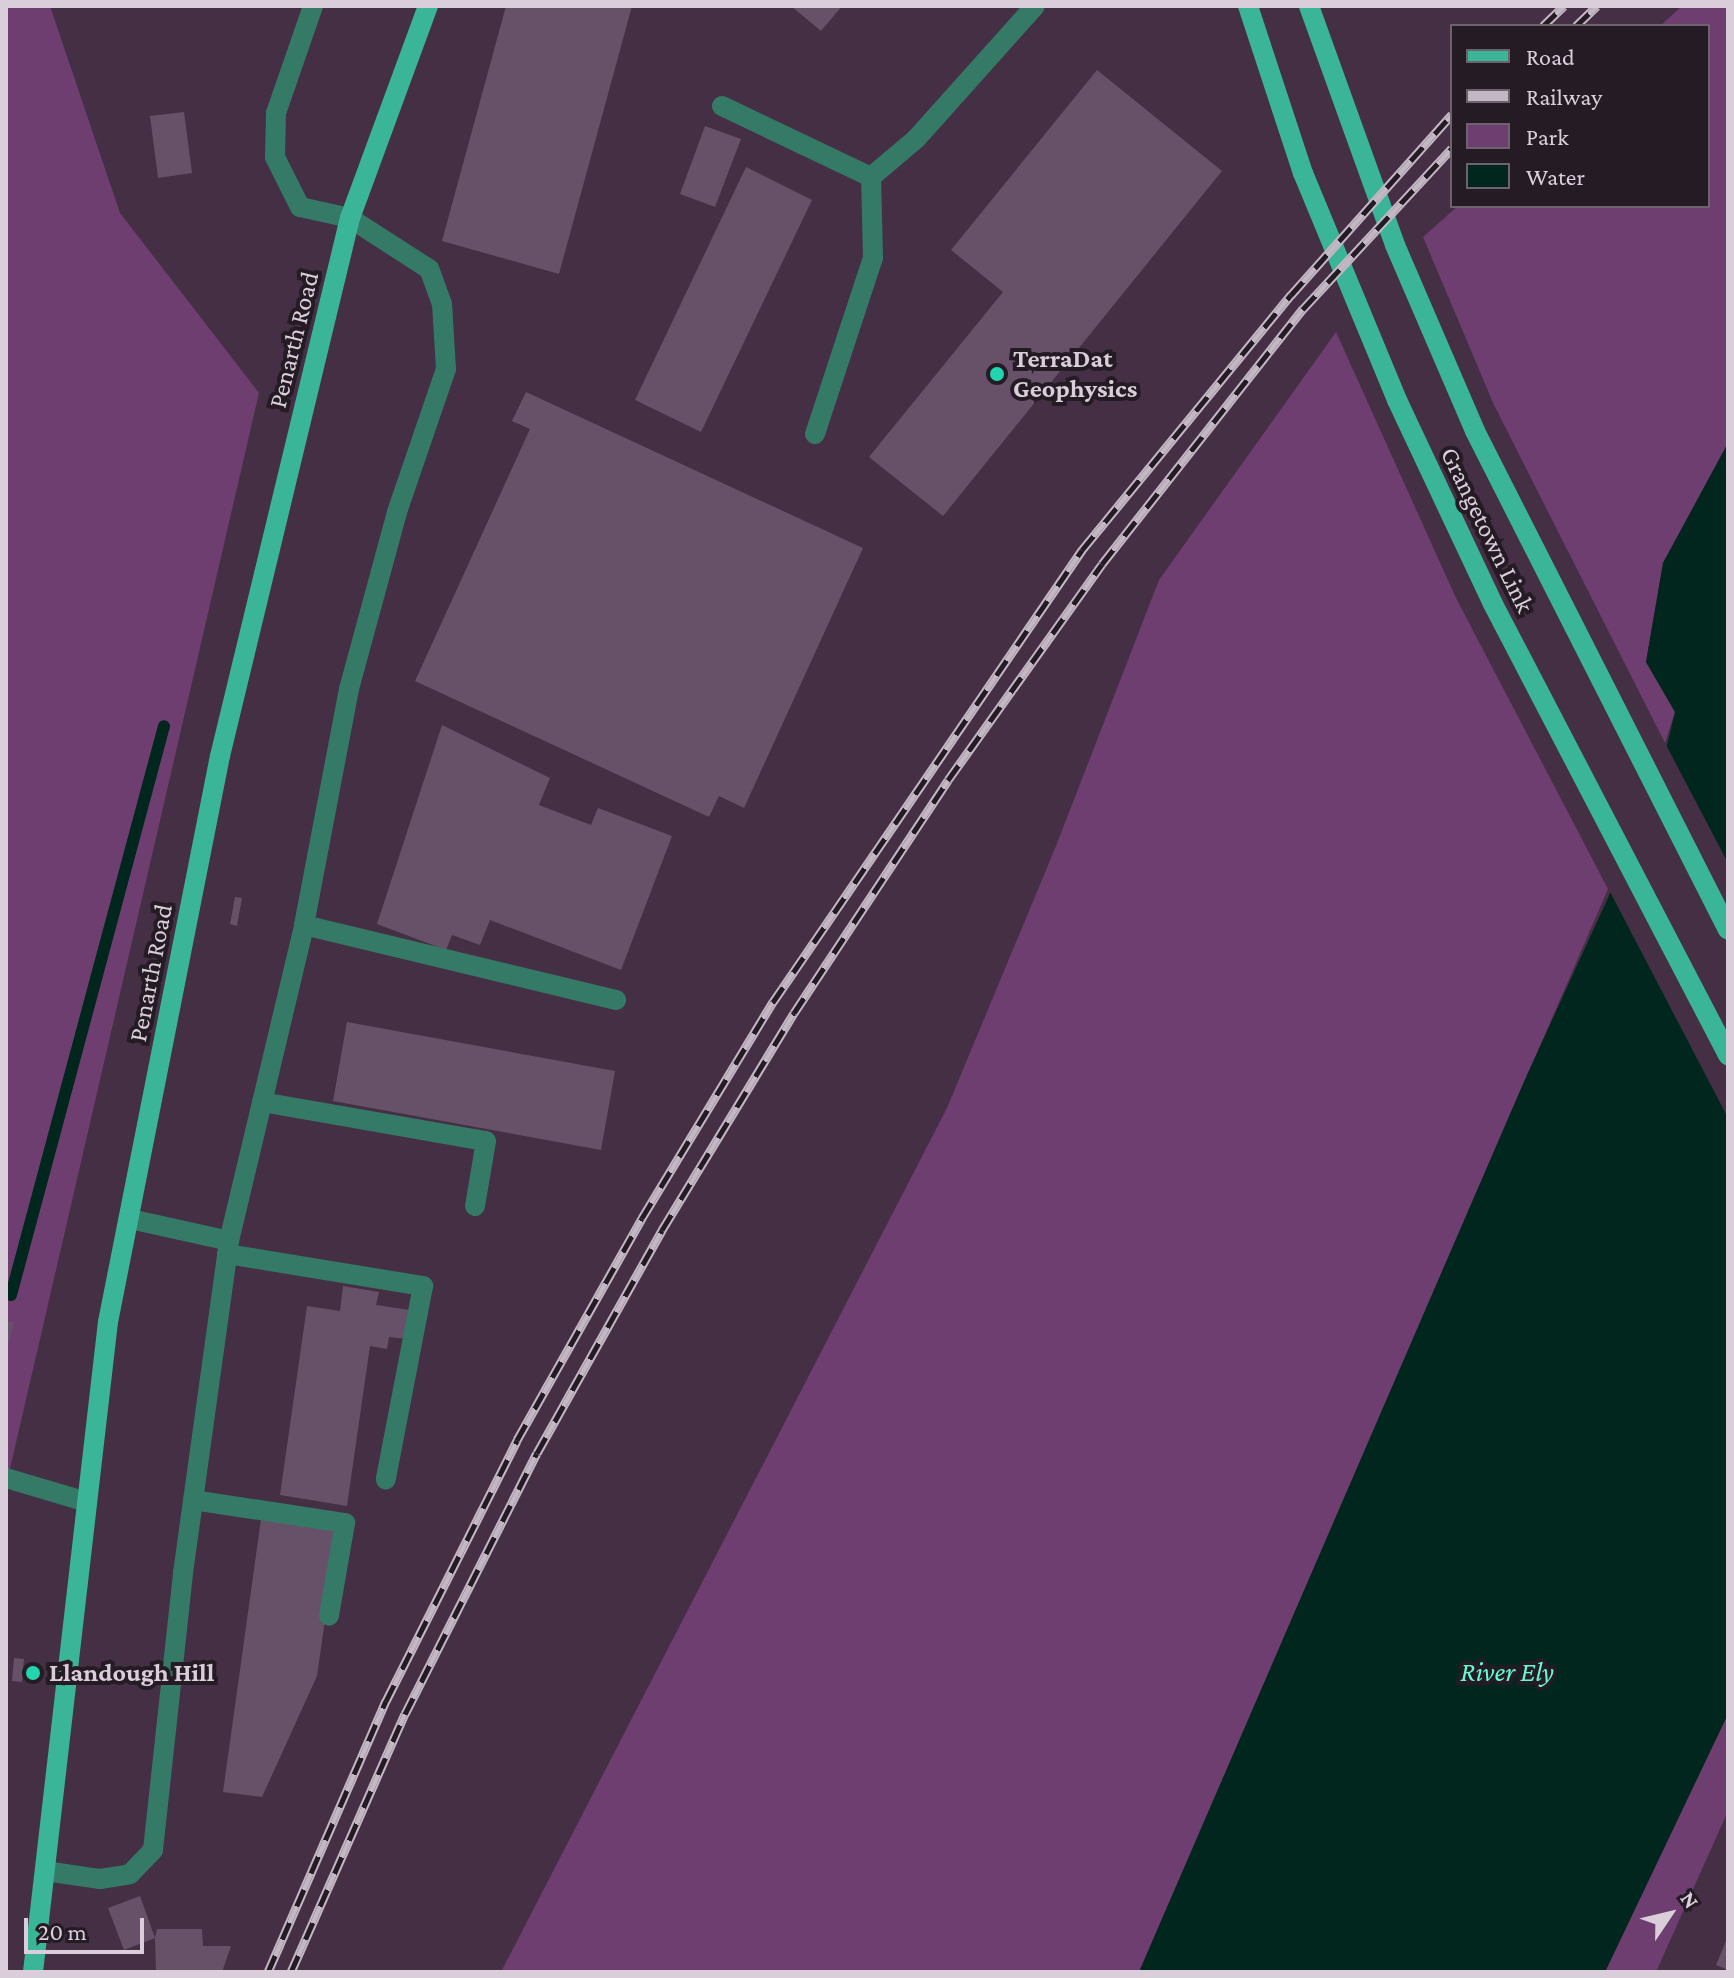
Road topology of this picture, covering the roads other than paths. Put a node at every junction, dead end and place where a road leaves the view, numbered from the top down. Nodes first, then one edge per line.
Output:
1 (313, 6) edge
2 (428, 6) edge
3 (1035, 6) edge
4 (1248, 6) edge
5 (1309, 6) edge
6 (722, 106) dead end
7 (871, 177) junction
8 (350, 218) junction
9 (815, 434) dead end
10 (304, 925) junction
11 (1728, 930) edge
12 (616, 1000) dead end
13 (1728, 1055) edge
14 (262, 1102) junction
15 (475, 1206) dead end
16 (130, 1219) junction
17 (228, 1247) junction
18 (6, 1478) edge
19 (386, 1479) dead end
20 (193, 1500) junction
21 (87, 1502) junction
22 (329, 1616) dead end
23 (45, 1871) junction
24 (33, 1972) edge

1 - 8 street
2 - 8 main road, Penarth Road
3 - 7 street
4 - 13 main road, Grangetown Link
5 - 11 main road, Grangetown Link
6 - 7 street
7 - 9 street
8 - 10 street
8 - 16 main road, Penarth Road
10 - 12 street
10 - 14 street
14 - 15 street
14 - 17 street
16 - 17 street
16 - 21 main road, Penarth Road
17 - 19 street
17 - 20 street
18 - 21 street
20 - 22 street
20 - 23 street
21 - 23 main road, Penarth Road
23 - 24 main road, Penarth Road

